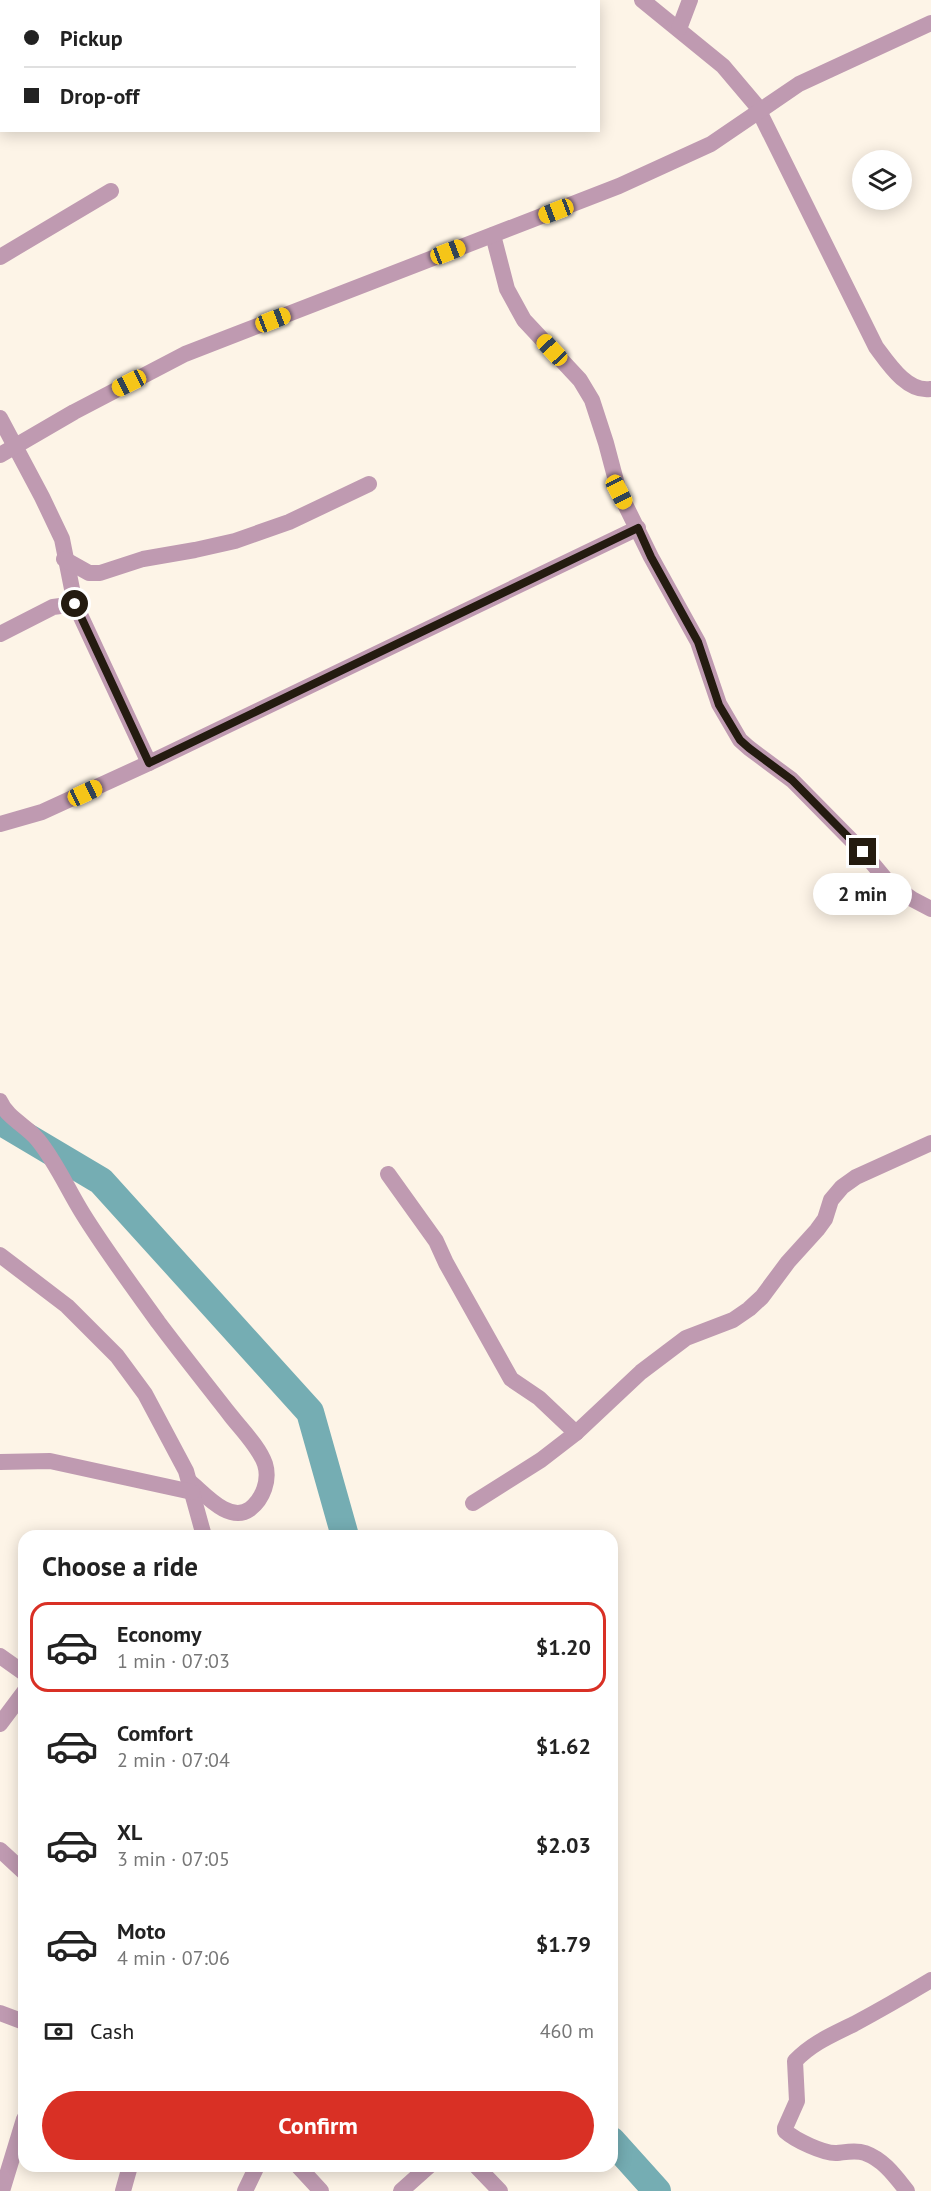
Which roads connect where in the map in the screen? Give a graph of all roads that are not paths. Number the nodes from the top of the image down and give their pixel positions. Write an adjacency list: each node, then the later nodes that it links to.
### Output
1 (642, 0): 4 (street)
2 (690, 0): 4 (street)
3 (931, 23): 5 (street)
4 (679, 29): 5 (street)
5 (759, 111): 7 (street); 9 (street)
6 (111, 191): 8 (street)
7 (493, 235): 11 (street); 14 (street)
8 (0, 258)
9 (931, 389)
10 (0, 418): 11 (street)
11 (15, 446): 12 (street); 15 (street)
12 (0, 454)
13 (369, 484): 15 (street)
14 (638, 528): 18 (street); 20 (street)
15 (64, 559): 16 (street)
16 (75, 604): 17 (street); 18 (street)
17 (0, 634)
18 (149, 763): 19 (street)
19 (0, 824)
20 (931, 909)
21 (0, 1101): 27 (street)
22 (931, 1143): 25 (street)
23 (388, 1174): 25 (street)
24 (0, 1255): 27 (street)
25 (576, 1433): 28 (street)
26 (0, 1462): 27 (street)
27 (190, 1487): 29 (street)
28 (473, 1503)
29 (202, 1530)
30 (0, 1656): 31 (street)
31 (18, 1668)
32 (18, 1700): 33 (street)
33 (0, 1724)
34 (1, 1852): 35 (street)
35 (18, 1867)
36 (931, 1980): 51 (street)
37 (0, 2013): 38 (street)
38 (18, 2020)
39 (18, 2139): 45 (street)
40 (128, 2172): 46 (street)
41 (254, 2172): 47 (street)
42 (304, 2172): 48 (street)
43 (422, 2172): 49 (street)
44 (482, 2172): 50 (street)
45 (2, 2191)
46 (123, 2191)
47 (245, 2191)
48 (321, 2191)
49 (401, 2191)
50 (500, 2191)
51 (907, 2191)

